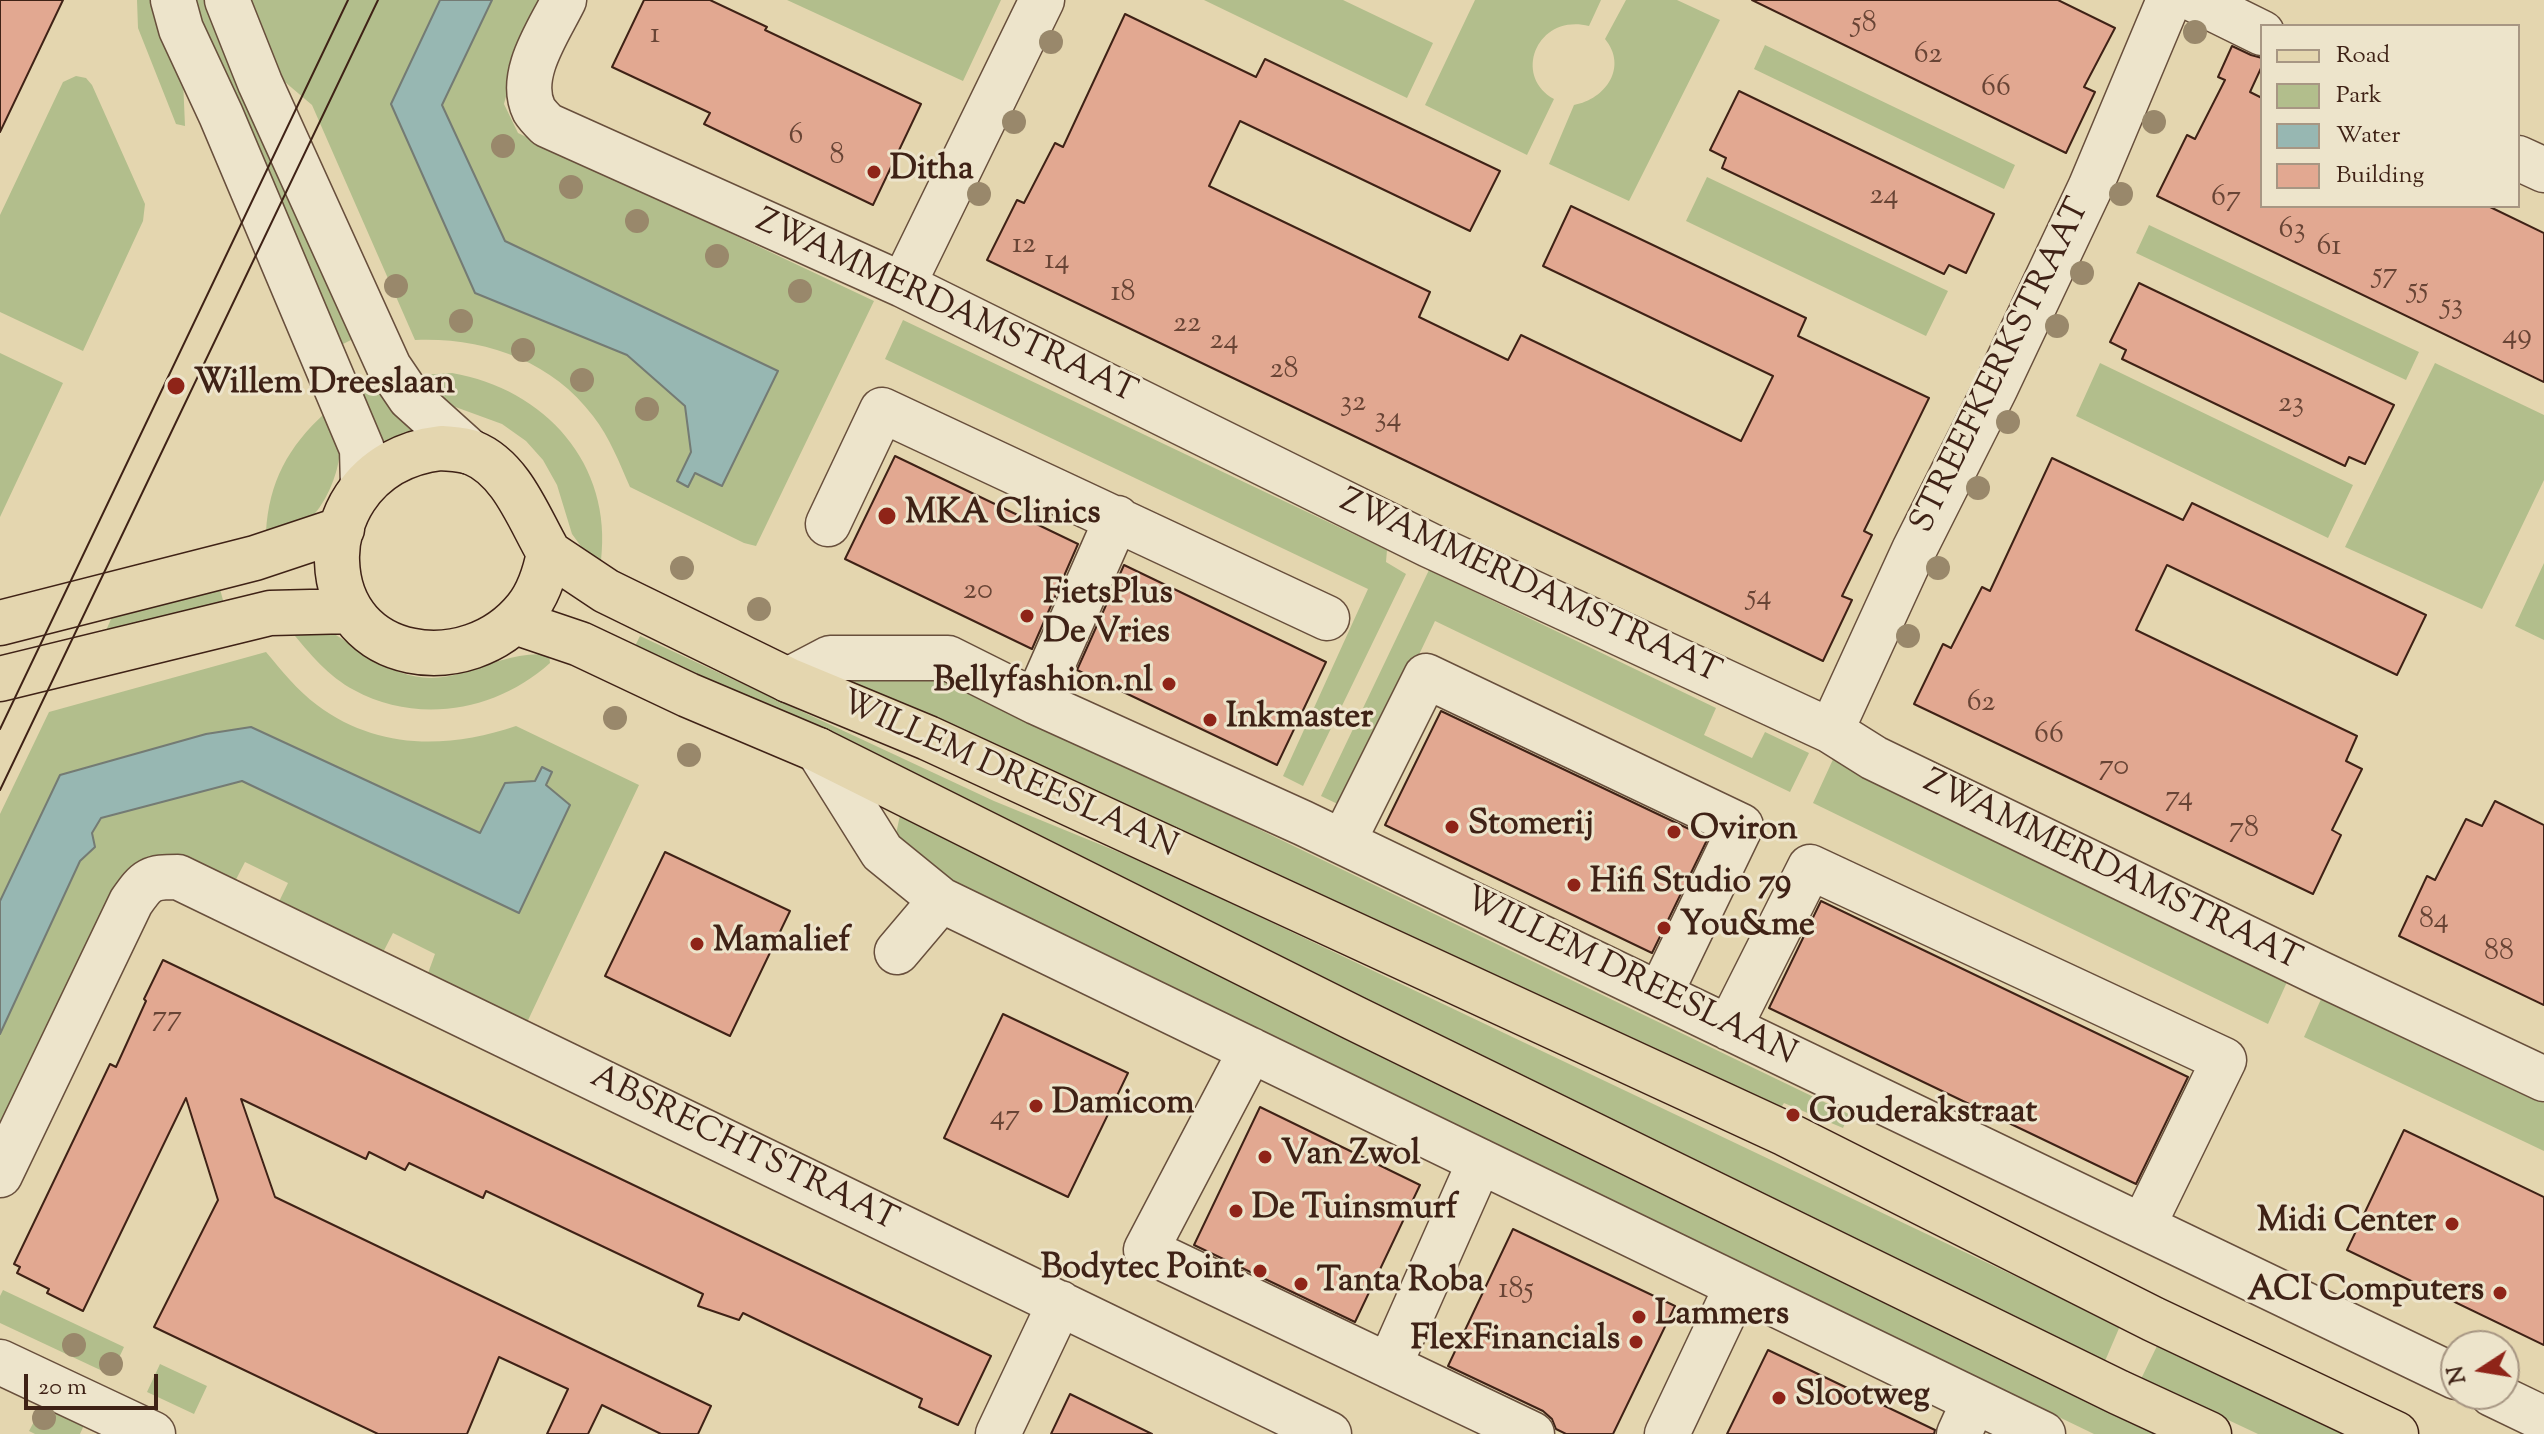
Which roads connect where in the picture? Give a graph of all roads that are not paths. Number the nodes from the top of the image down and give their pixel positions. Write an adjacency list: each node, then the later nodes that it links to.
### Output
1 (173, 0): 12 (street)
2 (227, 0): 11 (street)
3 (564, 0): 10 (street, ZWAMMERDAMSTRAAT)
4 (1042, 0): 10 (street)
5 (2169, 0): 24 (street, STREEFKERKSTRAAT)
6 (2195, 0): 7 (street)
7 (2260, 32)
8 (2520, 159): 9 (street)
9 (2544, 170)
10 (903, 285): 24 (street, ZWAMMERDAMSTRAAT)
11 (470, 452): 12 (main road); 16 (main road)
12 (363, 486): 15 (main road)
13 (1117, 518): 14 (street); 18 (street); 23 (street)
14 (828, 524)
15 (342, 529): 17 (main road); 20 (main road)
16 (549, 553): 19 (main road); 22 (main road, WILLEM DREESLAAN)
17 (351, 611): 19 (main road); 21 (main road)
18 (1327, 618)
19 (515, 622): 25 (main road, WILLEM DREESLAAN)
20 (0, 623)
21 (0, 679)
22 (788, 680): 23 (street, WILLEM DREESLAAN); 51 (main road, WILLEM DREESLAAN)
23 (1036, 702): 26 (street, WILLEM DREESLAAN)
24 (1831, 731): 32 (street, ZWAMMERDAMSTRAAT)
25 (818, 750): 27 (street, WILLEM DREESLAAN); 50 (main road, WILLEM DREESLAAN)
26 (1343, 842): 29 (street, WILLEM DREESLAAN); 29 (street)
27 (941, 900): 28 (street); 31 (street, WILLEM DREESLAAN)
28 (897, 952)
29 (1660, 994): 30 (street, WILLEM DREESLAAN)
30 (1729, 1028): 35 (street, WILLEM DREESLAAN); 35 (street)
31 (1251, 1050): 33 (street, WILLEM DREESLAAN); 39 (street)
32 (2544, 1079)
33 (1480, 1161): 36 (street, WILLEM DREESLAAN); 39 (street)
34 (0, 1175): 37 (street, ABSRECHTSTRAAT)
35 (2143, 1226): 40 (street, WILLEM DREESLAAN)
36 (1737, 1286): 42 (street, WILLEM DREESLAAN); 48 (street)
37 (1060, 1303): 45 (street); 46 (street, ABSRECHTSTRAAT)
38 (0, 1362): 44 (street)
39 (1389, 1366): 47 (street)
40 (2440, 1369)
41 (2520, 1407): 43 (street)
42 (1967, 1417): 49 (street, WILLEM DREESLAAN)
43 (2544, 1419)
44 (153, 1434)
45 (998, 1434)
46 (1329, 1434)
47 (1532, 1434)
48 (1667, 1434)
49 (2043, 1434)
50 (2209, 1434)
51 (2396, 1434)

